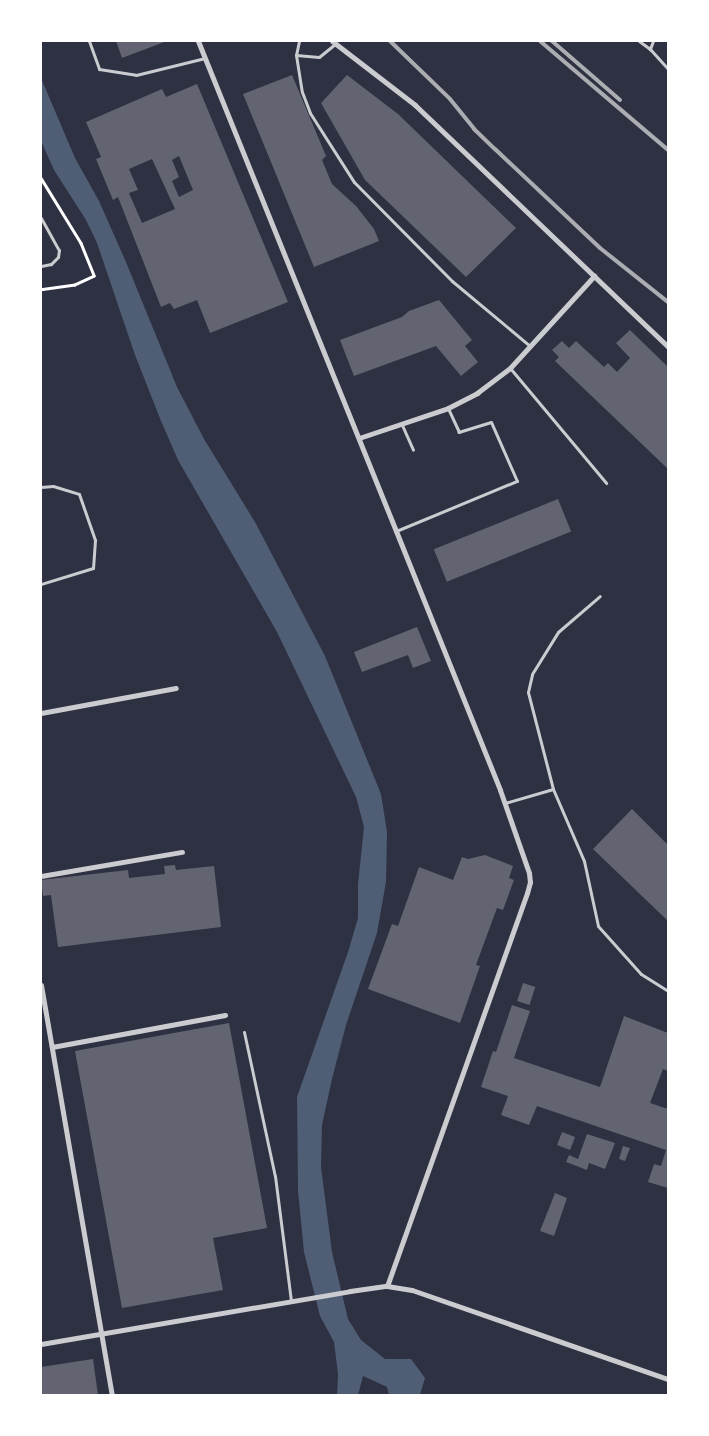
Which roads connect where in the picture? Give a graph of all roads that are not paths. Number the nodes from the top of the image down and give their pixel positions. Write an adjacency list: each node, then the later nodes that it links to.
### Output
1 (89, 41): 9 (lane)
2 (198, 41): 9 (street)
3 (299, 41): 8 (lane)
4 (639, 41): 7 (lane)
5 (653, 41): 7 (lane)
6 (334, 42): 8 (lane); 13 (street)
7 (650, 49): 10 (lane)
8 (296, 55): 14 (lane)
9 (205, 58): 19 (street)
10 (668, 69)
11 (41, 218): 12 (lane)
12 (41, 266)
13 (594, 276): 14 (street); 15 (street)
14 (531, 346): 16 (street)
15 (668, 347)
16 (510, 368): 17 (street); 21 (lane)
17 (448, 408): 18 (street); 23 (lane)
18 (402, 425): 19 (street); 20 (lane)
19 (359, 438): 23 (street)
20 (413, 450)
21 (606, 483)
22 (41, 488): 24 (lane)
23 (396, 531): 29 (street)
24 (41, 584)
25 (600, 596): 28 (lane)
26 (176, 688): 27 (street)
27 (41, 713)
28 (553, 789): 29 (lane); 33 (lane)
29 (504, 803): 37 (street)
30 (182, 852): 31 (street)
31 (41, 876)
32 (41, 985): 36 (street)
33 (668, 991)
34 (225, 1015): 36 (street)
35 (244, 1032): 38 (lane)
36 (52, 1047): 39 (street)
37 (387, 1286): 38 (street); 41 (street)
38 (291, 1301): 39 (street)
39 (102, 1334): 40 (street); 42 (street)
40 (41, 1344)
41 (668, 1379)
42 (112, 1395)

